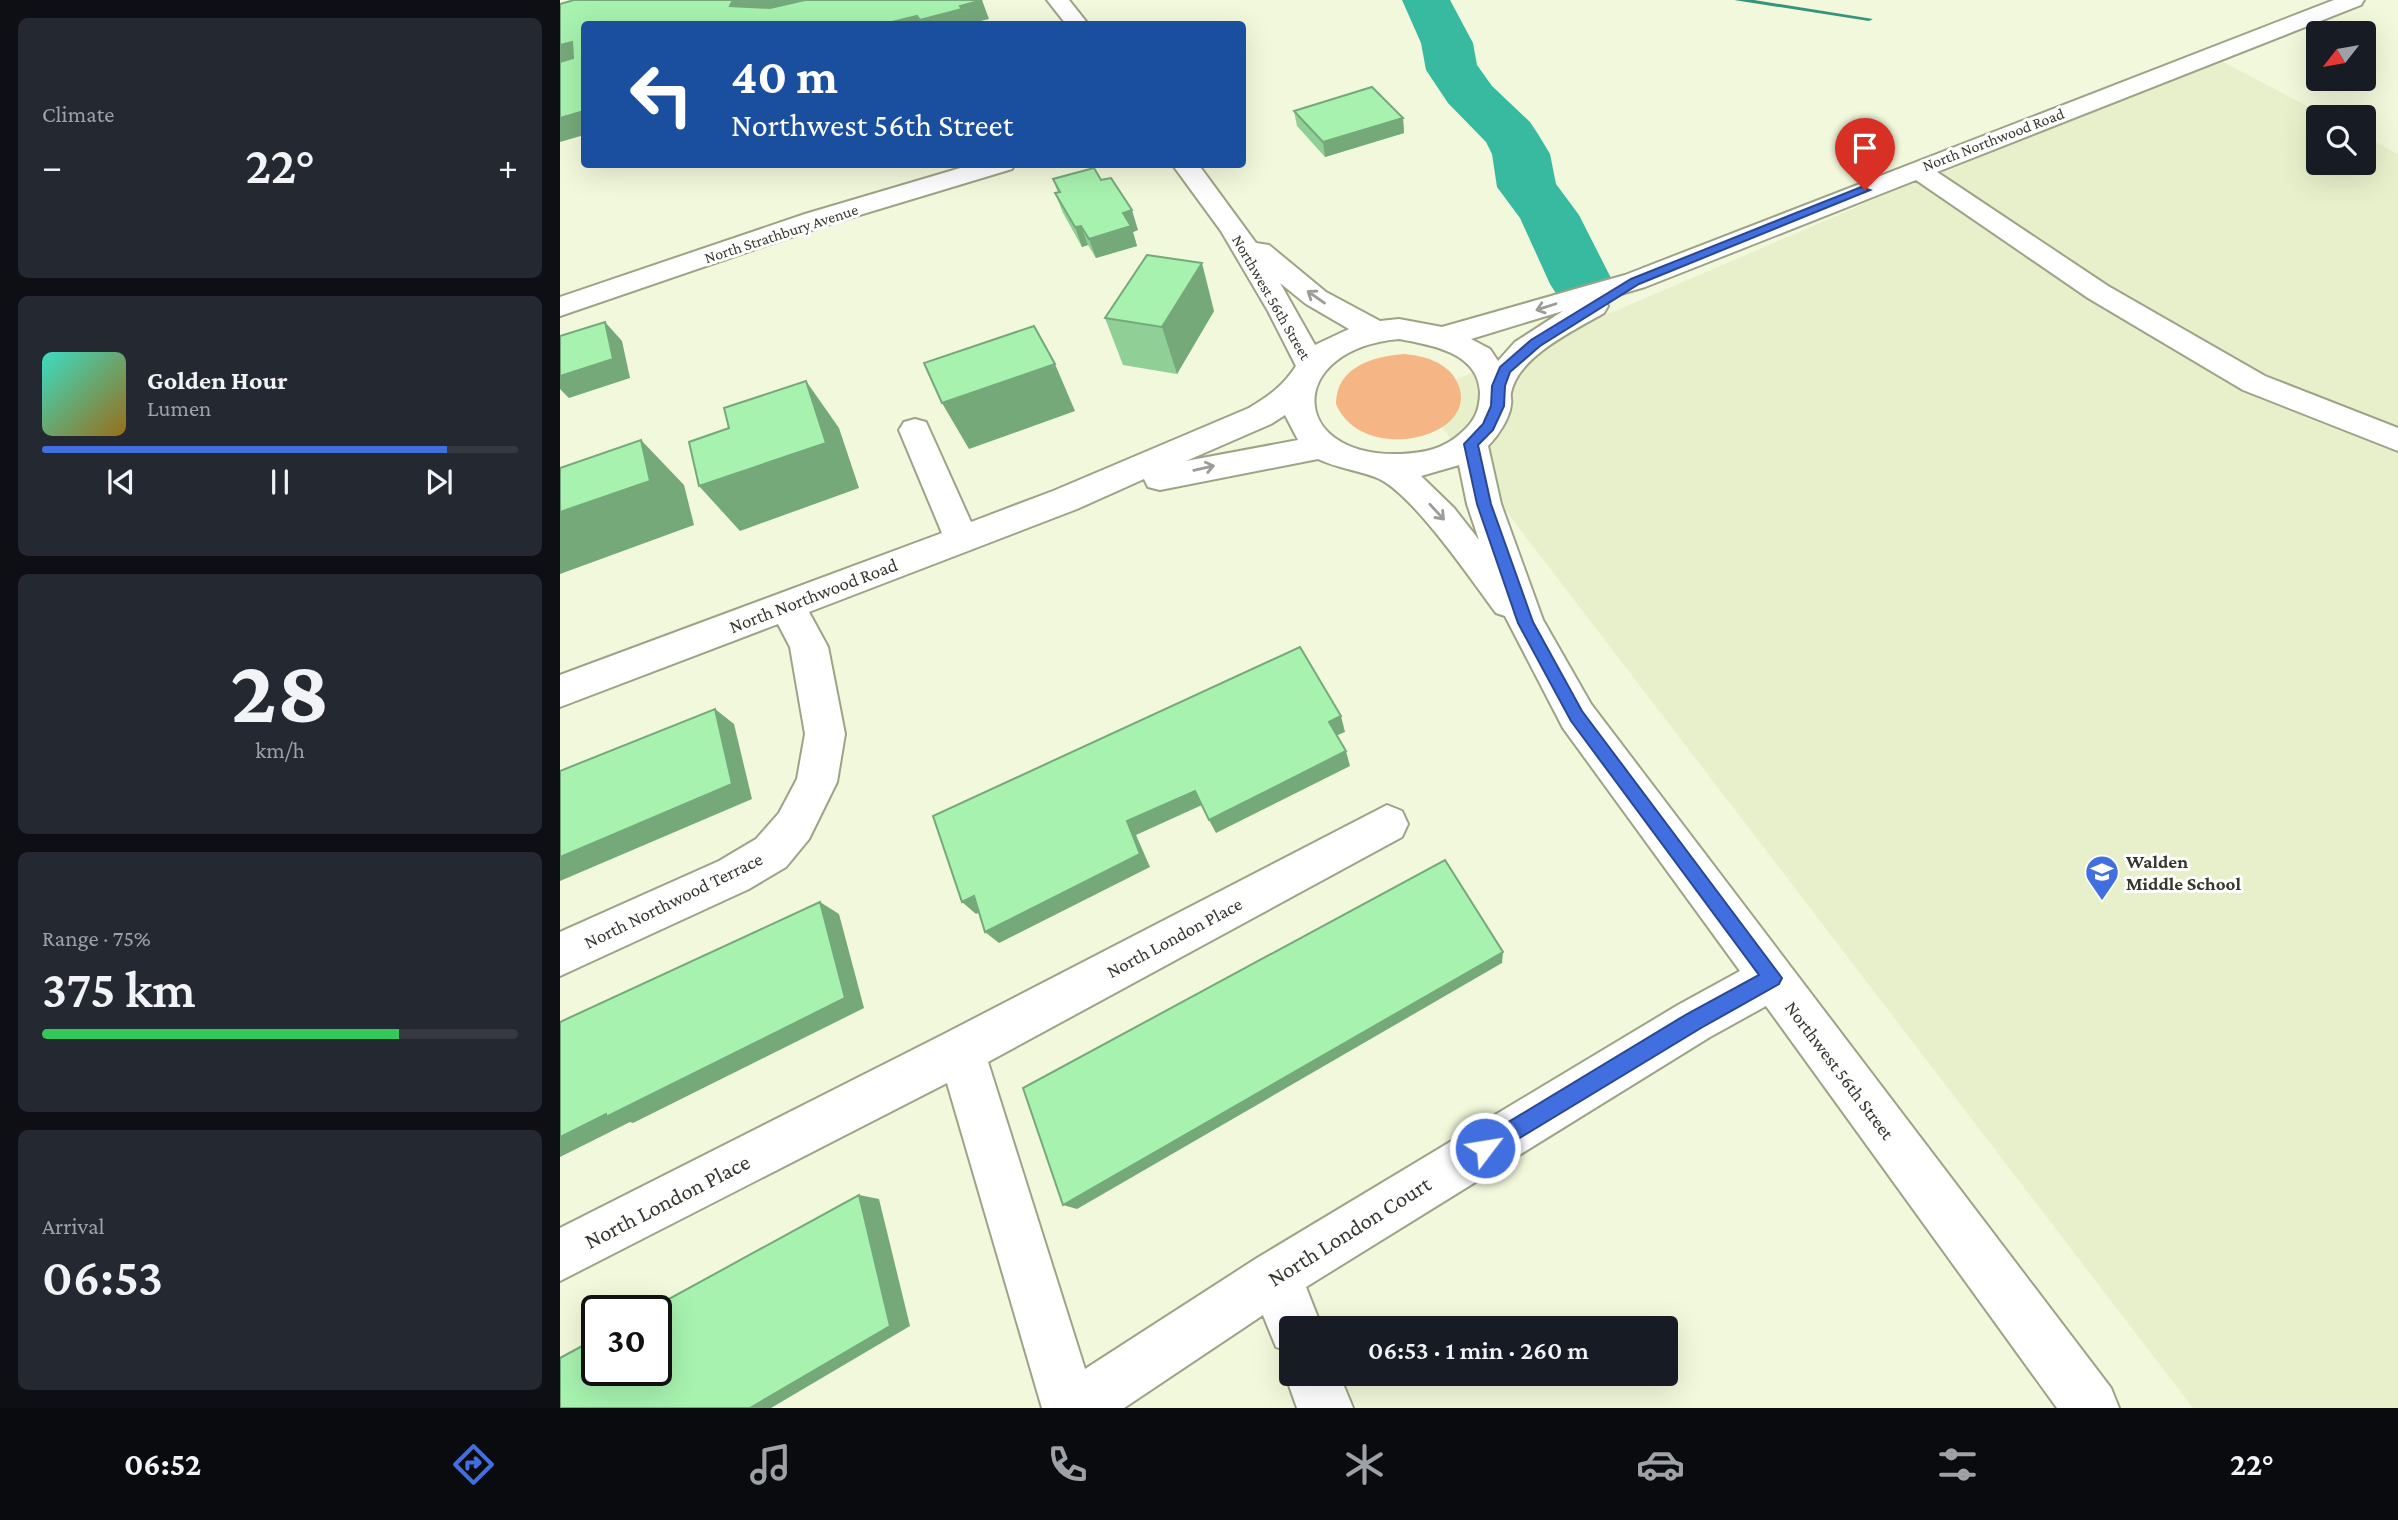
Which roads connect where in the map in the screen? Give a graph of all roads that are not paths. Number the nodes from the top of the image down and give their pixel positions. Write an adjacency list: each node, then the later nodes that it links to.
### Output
1 (1058, 0): 3 (street)
2 (2353, 0): 6 (street, North Northwood Road)
3 (1075, 21)
4 (990, 168): 9 (street, North Strathbury Avenue)
5 (1187, 168): 7 (street, Northwest 56th Street)
6 (1916, 169): 8 (street, North Northwood Road); 15 (street)
7 (1233, 229): 10 (street, Northwest 56th Street, one-way to 7); 12 (street, Northwest 56th Street)
8 (1635, 281): 11 (street, North Northwood Road, one-way to 11); 13 (street, North Northwood Road)
9 (560, 307)
10 (1375, 331): 11 (street); 12 (street)
11 (1446, 335): 13 (street)
12 (1305, 376): 17 (street); 19 (street, North Northwood Road)
13 (1499, 386): 16 (street)
14 (915, 430): 20 (street)
15 (2398, 440)
16 (1471, 444): 18 (street); 22 (street, Northwest 56th Street)
17 (1324, 446): 18 (street); 19 (street, North Northwood Road, one-way to 17)
18 (1386, 467): 22 (street, Northwest 56th Street, one-way to 22)
19 (1065, 500): 20 (street, North Northwood Road)
20 (961, 538): 21 (street, North Northwood Road)
21 (787, 605): 23 (street, North Northwood Road); 25 (street, North Northwood Terrace)
22 (1526, 623): 26 (street, Northwest 56th Street)
23 (560, 691)
24 (1387, 824): 27 (street, North London Place)
25 (560, 954)
26 (1772, 978): 29 (street, North London Court); 34 (street, Northwest 56th Street)
27 (961, 1051): 28 (street, North London Place); 32 (street)
28 (560, 1255)
29 (1275, 1276): 30 (street); 32 (street, North London Court)
30 (1290, 1316)
31 (1317, 1386): 33 (street)
32 (1073, 1408)
33 (1325, 1408)
34 (2091, 1408)

